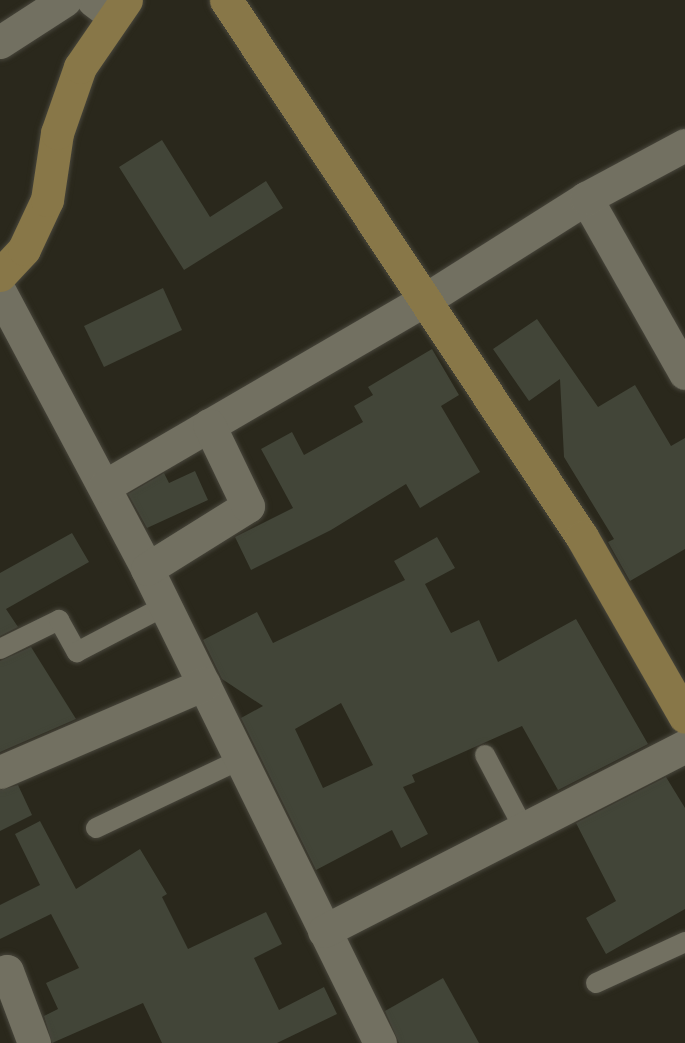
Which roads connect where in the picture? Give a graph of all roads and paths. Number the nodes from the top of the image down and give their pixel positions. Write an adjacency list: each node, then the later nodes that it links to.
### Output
1 (65, 0): 4 (street)
2 (226, 0): 9 (street)
3 (111, 5): 7 (street)
4 (0, 42)
5 (685, 145): 6 (street)
6 (586, 198): 9 (street); 10 (street)
7 (0, 275)
8 (0, 292): 12 (street)
9 (428, 298): 11 (street); 17 (street)
10 (685, 373)
11 (209, 425): 12 (street); 13 (street)
12 (105, 486): 13 (street)
13 (147, 569): 14 (street)
14 (165, 606): 15 (lane); 16 (street)
15 (0, 649)
16 (204, 684): 20 (street); 21 (street)
17 (685, 717)
18 (685, 746): 23 (street)
19 (485, 754): 23 (lane)
20 (241, 759): 22 (lane); 24 (street)
21 (0, 772)
22 (96, 828)
23 (524, 829): 24 (street)
24 (324, 931): 29 (street)
25 (685, 942): 27 (lane)
26 (0, 973): 28 (street)
27 (596, 983)
28 (34, 1043)
29 (380, 1043)

